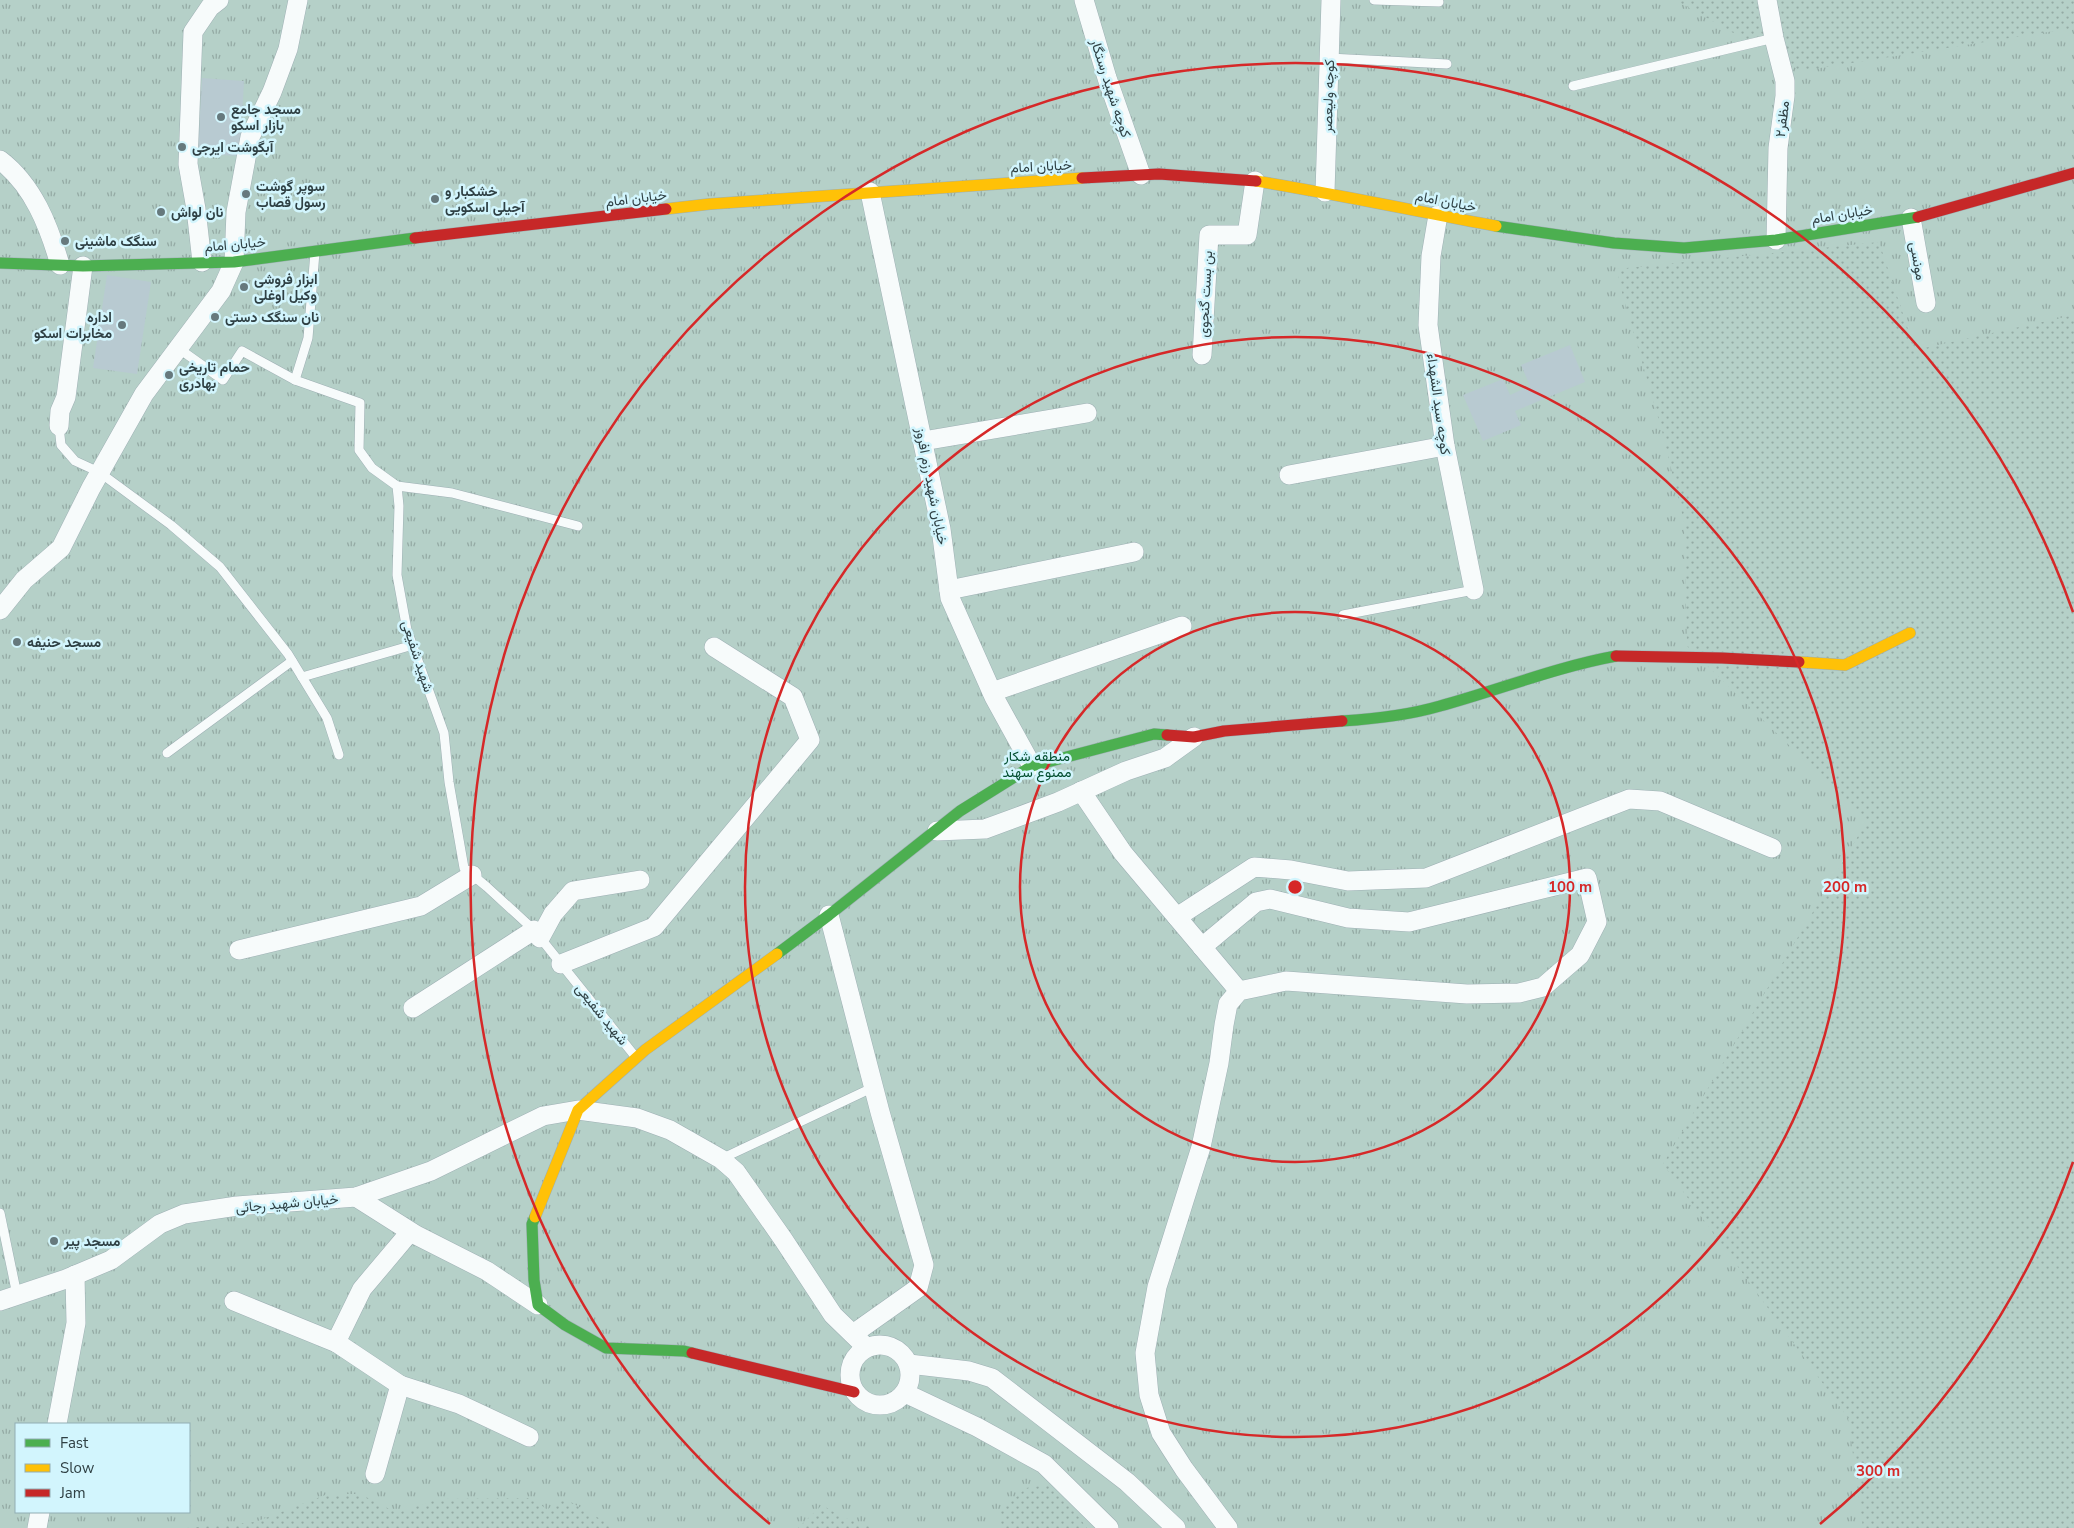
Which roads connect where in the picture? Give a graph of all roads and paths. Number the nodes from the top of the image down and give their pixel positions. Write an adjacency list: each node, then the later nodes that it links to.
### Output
1 (219, 0): 22 (street)
2 (298, 0): 23 (street)
3 (1084, 0): 14 (street, کوچه شهید رستگار)
4 (1331, 0): 9 (street, کوچه ولیعصر)
5 (1374, 0): 7 (lane)
6 (1767, 0): 8 (street, مظفر۲)
7 (1439, 2)
8 (1774, 38): 11 (lane); 20 (street, مظفر۲)
9 (1329, 58): 10 (lane); 17 (street, کوچه ولیعصر)
10 (1447, 64)
11 (1573, 86)
12 (0, 160): 25 (street)
13 (2074, 173): 19 (street, خیابان امام)
14 (1140, 175): 15 (street, خیابان امام); 16 (street, خیابان امام)
15 (1255, 181): 17 (street, خیابان امام); 29 (street, بن بست گنجوی)
16 (870, 192): 21 (street, خیابان امام); 33 (street, خیابان شهید رزم افروز)
17 (1325, 192): 18 (street, خیابان امام)
18 (1438, 215): 20 (street, خیابان امام); 34 (street, کوچه سید الشهداء)
19 (1911, 218): 20 (street, خیابان امام); 27 (street, مونسی)
20 (1776, 240)
21 (315, 250): 23 (street, خیابان امام); 30 (lane)
22 (202, 262): 23 (street, خیابان امام); 26 (street, خیابان امام)
23 (234, 262): 28 (street)
24 (0, 263): 25 (street, خیابان امام)
25 (60, 265): 26 (street, خیابان امام)
26 (83, 266): 32 (street)
27 (1926, 303)
28 (178, 348): 30 (lane); 35 (street)
29 (1202, 355)
30 (295, 380): 37 (lane)
31 (1087, 413): 33 (street)
32 (59, 426): 35 (lane)
33 (923, 441): 40 (street, خیابان شهید رزم افروز)
34 (1445, 446): 36 (street); 41 (street, کوچه سید الشهداء)
35 (100, 472): 42 (street); 48 (lane)
36 (1289, 475)
37 (397, 486): 38 (lane); 46 (lane, شهید شفیعی)
38 (578, 526)
39 (1134, 552): 40 (street)
40 (949, 590): 50 (street, خیابان شهید رزم افروز)
41 (1474, 590): 43 (lane)
42 (0, 610)
43 (1343, 615)
44 (1182, 626): 50 (street)
45 (1910, 633): 51 (street)
46 (413, 645): 49 (lane); 58 (lane, شهید شفیعی)
47 (714, 647): 65 (street)
48 (292, 661): 49 (lane); 52 (lane)
49 (302, 677): 53 (lane)
50 (992, 692): 54 (street, خیابان شهید رزم افروز)
51 (1194, 737): 54 (street); 55 (street)
52 (167, 753)
53 (338, 755)
54 (1032, 766): 56 (street)
55 (1081, 792): 56 (street); 61 (street)
56 (937, 832): 60 (street)
57 (1772, 848): 61 (street)
58 (472, 875): 62 (lane, شهید شفیعی); 64 (street)
59 (640, 880): 62 (street)
60 (829, 915): 68 (street); 69 (street)
61 (1178, 917): 63 (street)
62 (537, 934): 65 (lane, شهید شفیعی); 67 (street)
63 (1202, 947): 66 (street); 66 (street)
64 (239, 950)
65 (561, 964): 68 (lane, شهید شفیعی)
66 (1239, 991): 92 (street)
67 (413, 1008)
68 (636, 1057): 70 (street)
69 (874, 1087): 71 (lane); 79 (street)
70 (578, 1110): 71 (street, خیابان شهید رجائی); 72 (street, خیابان شهید رجائی); 78 (street)
71 (721, 1159): 79 (street, خیابان شهید رجائی)
72 (356, 1197): 74 (street); 75 (street, خیابان شهید رجائی)
73 (0, 1213): 76 (lane)
74 (410, 1232): 78 (street); 80 (street)
75 (75, 1275): 76 (street, خیابان شهید رجائی); 85 (street)
76 (9, 1298)
77 (234, 1301): 80 (street)
78 (538, 1305): 83 (street)
79 (859, 1341): 81 (street); 83 (street)
80 (337, 1344): 82 (street)
81 (908, 1364): 84 (street); 91 (street)
82 (400, 1385): 86 (street); 87 (street)
83 (854, 1392): 84 (street)
84 (905, 1393): 90 (street)
85 (57, 1423)
86 (529, 1437)
87 (376, 1474)
88 (40, 1513): 89 (street)
89 (37, 1528)
90 (1109, 1528)
91 (1176, 1528)
92 (1228, 1528)

